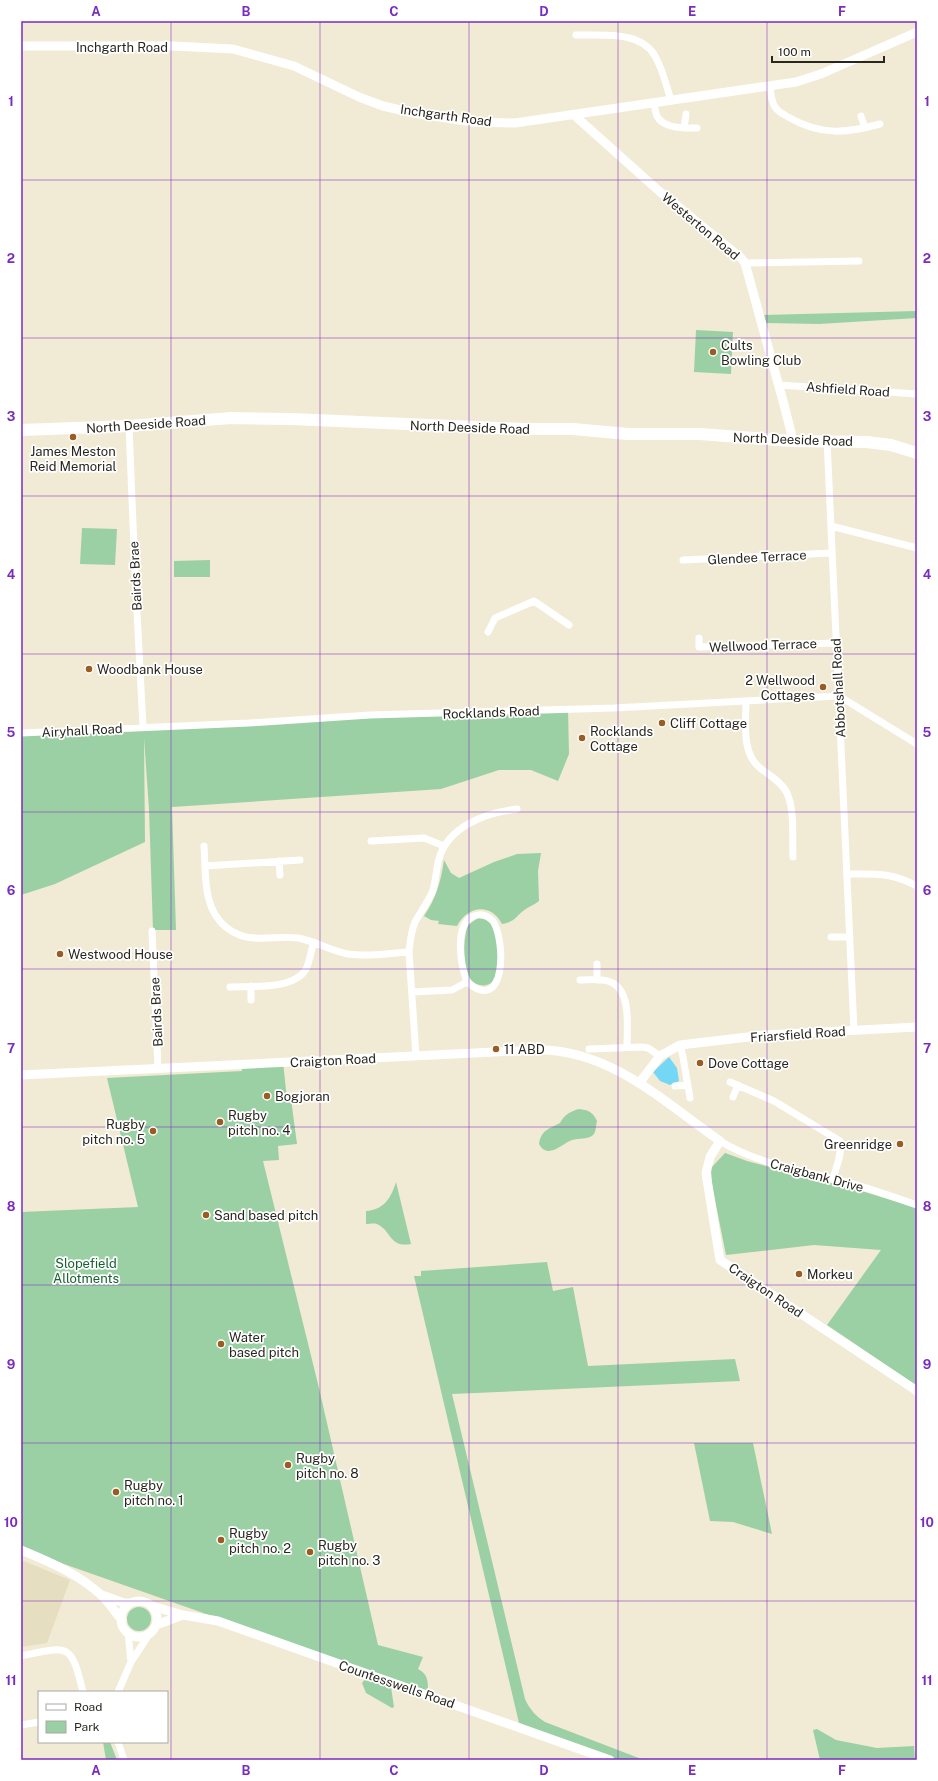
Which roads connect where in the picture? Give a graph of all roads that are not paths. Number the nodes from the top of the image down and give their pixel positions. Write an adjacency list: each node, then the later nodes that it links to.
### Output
1 (917, 32): 4 (street, Inchgarth Road)
2 (576, 35): 5 (street)
3 (21, 46): 8 (street, Inchgarth Road)
4 (770, 87): 5 (street, Inchgarth Road); 13 (street)
5 (671, 100): 6 (street, Inchgarth Road)
6 (654, 103): 8 (street, Inchgarth Road); 11 (street)
7 (686, 114): 11 (street)
8 (574, 115): 15 (street, Westerton Road)
9 (861, 116): 13 (street)
10 (880, 124): 13 (street)
11 (684, 128): 12 (street)
12 (696, 128)
13 (865, 128)
14 (859, 260): 15 (street)
15 (745, 263): 16 (street, Westerton Road)
16 (778, 385): 17 (street, Ashfield Road); 20 (street, Westerton Road)
17 (917, 394)
18 (129, 426): 19 (main road, North Deeside Road); 20 (main road, North Deeside Road); 33 (street, Bairds Brae)
19 (21, 430)
20 (792, 440): 21 (main road, North Deeside Road)
21 (827, 440): 22 (main road, North Deeside Road); 23 (street, Abbotshall Road)
22 (917, 453)
23 (830, 526): 24 (street); 25 (street, Abbotshall Road)
24 (917, 548)
25 (832, 553): 26 (street, Glendee Terrace); 30 (street, Abbotshall Road)
26 (682, 560)
27 (569, 625): 28 (street)
28 (488, 632)
29 (699, 638): 30 (street, Wellwood Terrace)
30 (837, 643): 31 (street, Abbotshall Road)
31 (839, 696): 32 (street, Rocklands Road); 35 (street); 44 (street, Abbotshall Road)
32 (746, 701): 33 (street, Rocklands Road); 40 (street)
33 (143, 727): 34 (street, Airyhall Road)
34 (21, 733)
35 (917, 744)
36 (517, 809): 39 (street)
37 (371, 841): 39 (street)
38 (204, 846): 43 (street)
39 (444, 846): 51 (street)
40 (793, 857)
41 (300, 860): 42 (street)
42 (280, 861): 43 (street); 45 (street)
43 (205, 866): 50 (street)
44 (847, 874): 46 (street); 48 (street, Abbotshall Road)
45 (280, 876)
46 (917, 886)
47 (152, 931): 67 (street, Bairds Brae)
48 (850, 936): 49 (street); 61 (street, Abbotshall Road)
49 (832, 937)
50 (314, 942): 51 (street); 56 (street)
51 (409, 952): 58 (street)
52 (597, 964): 54 (street)
53 (580, 980): 54 (street)
54 (597, 980): 63 (street)
55 (467, 982): 55 (street); 58 (street)
56 (251, 986): 57 (street); 59 (street)
57 (230, 987)
58 (412, 992): 65 (street)
59 (251, 1000)
60 (917, 1027): 61 (street, Friarsfield Road)
61 (854, 1031): 62 (street, Friarsfield Road)
62 (680, 1045): 66 (street); 71 (street)
63 (628, 1046): 64 (street); 66 (street)
64 (589, 1049)
65 (416, 1056): 67 (street, Craigton Road); 69 (street, Craigton Road)
66 (660, 1056): 69 (street)
67 (158, 1069): 68 (street, Craigton Road)
68 (21, 1075)
69 (640, 1082): 76 (street, Craigton Road)
70 (730, 1082): 73 (street)
71 (688, 1085): 72 (street); 75 (street)
72 (675, 1086)
73 (738, 1086): 74 (street); 77 (street)
74 (733, 1097)
75 (690, 1098)
76 (720, 1141): 77 (street, Craigbank Drive); 79 (street, Craigton Road)
77 (833, 1179): 78 (street, Craigbank Drive)
78 (917, 1205)
79 (917, 1391)
80 (21, 1550): 81 (street)
81 (101, 1595): 82 (street); 85 (street)
82 (131, 1603): 83 (street); 85 (street)
83 (152, 1606): 84 (street, Countesswells Road); 86 (street)
84 (183, 1615): 86 (street); 97 (street, Countesswells Road)
85 (122, 1620): 87 (street)
86 (156, 1626): 88 (street)
87 (128, 1632): 88 (street); 90 (street)
88 (150, 1633): 90 (street)
89 (21, 1656): 91 (street)
90 (131, 1662): 92 (street)
91 (83, 1691)
92 (118, 1691)
93 (38, 1722): 94 (street)
94 (21, 1725)
95 (118, 1743): 96 (street)
96 (124, 1760)
97 (610, 1760)

